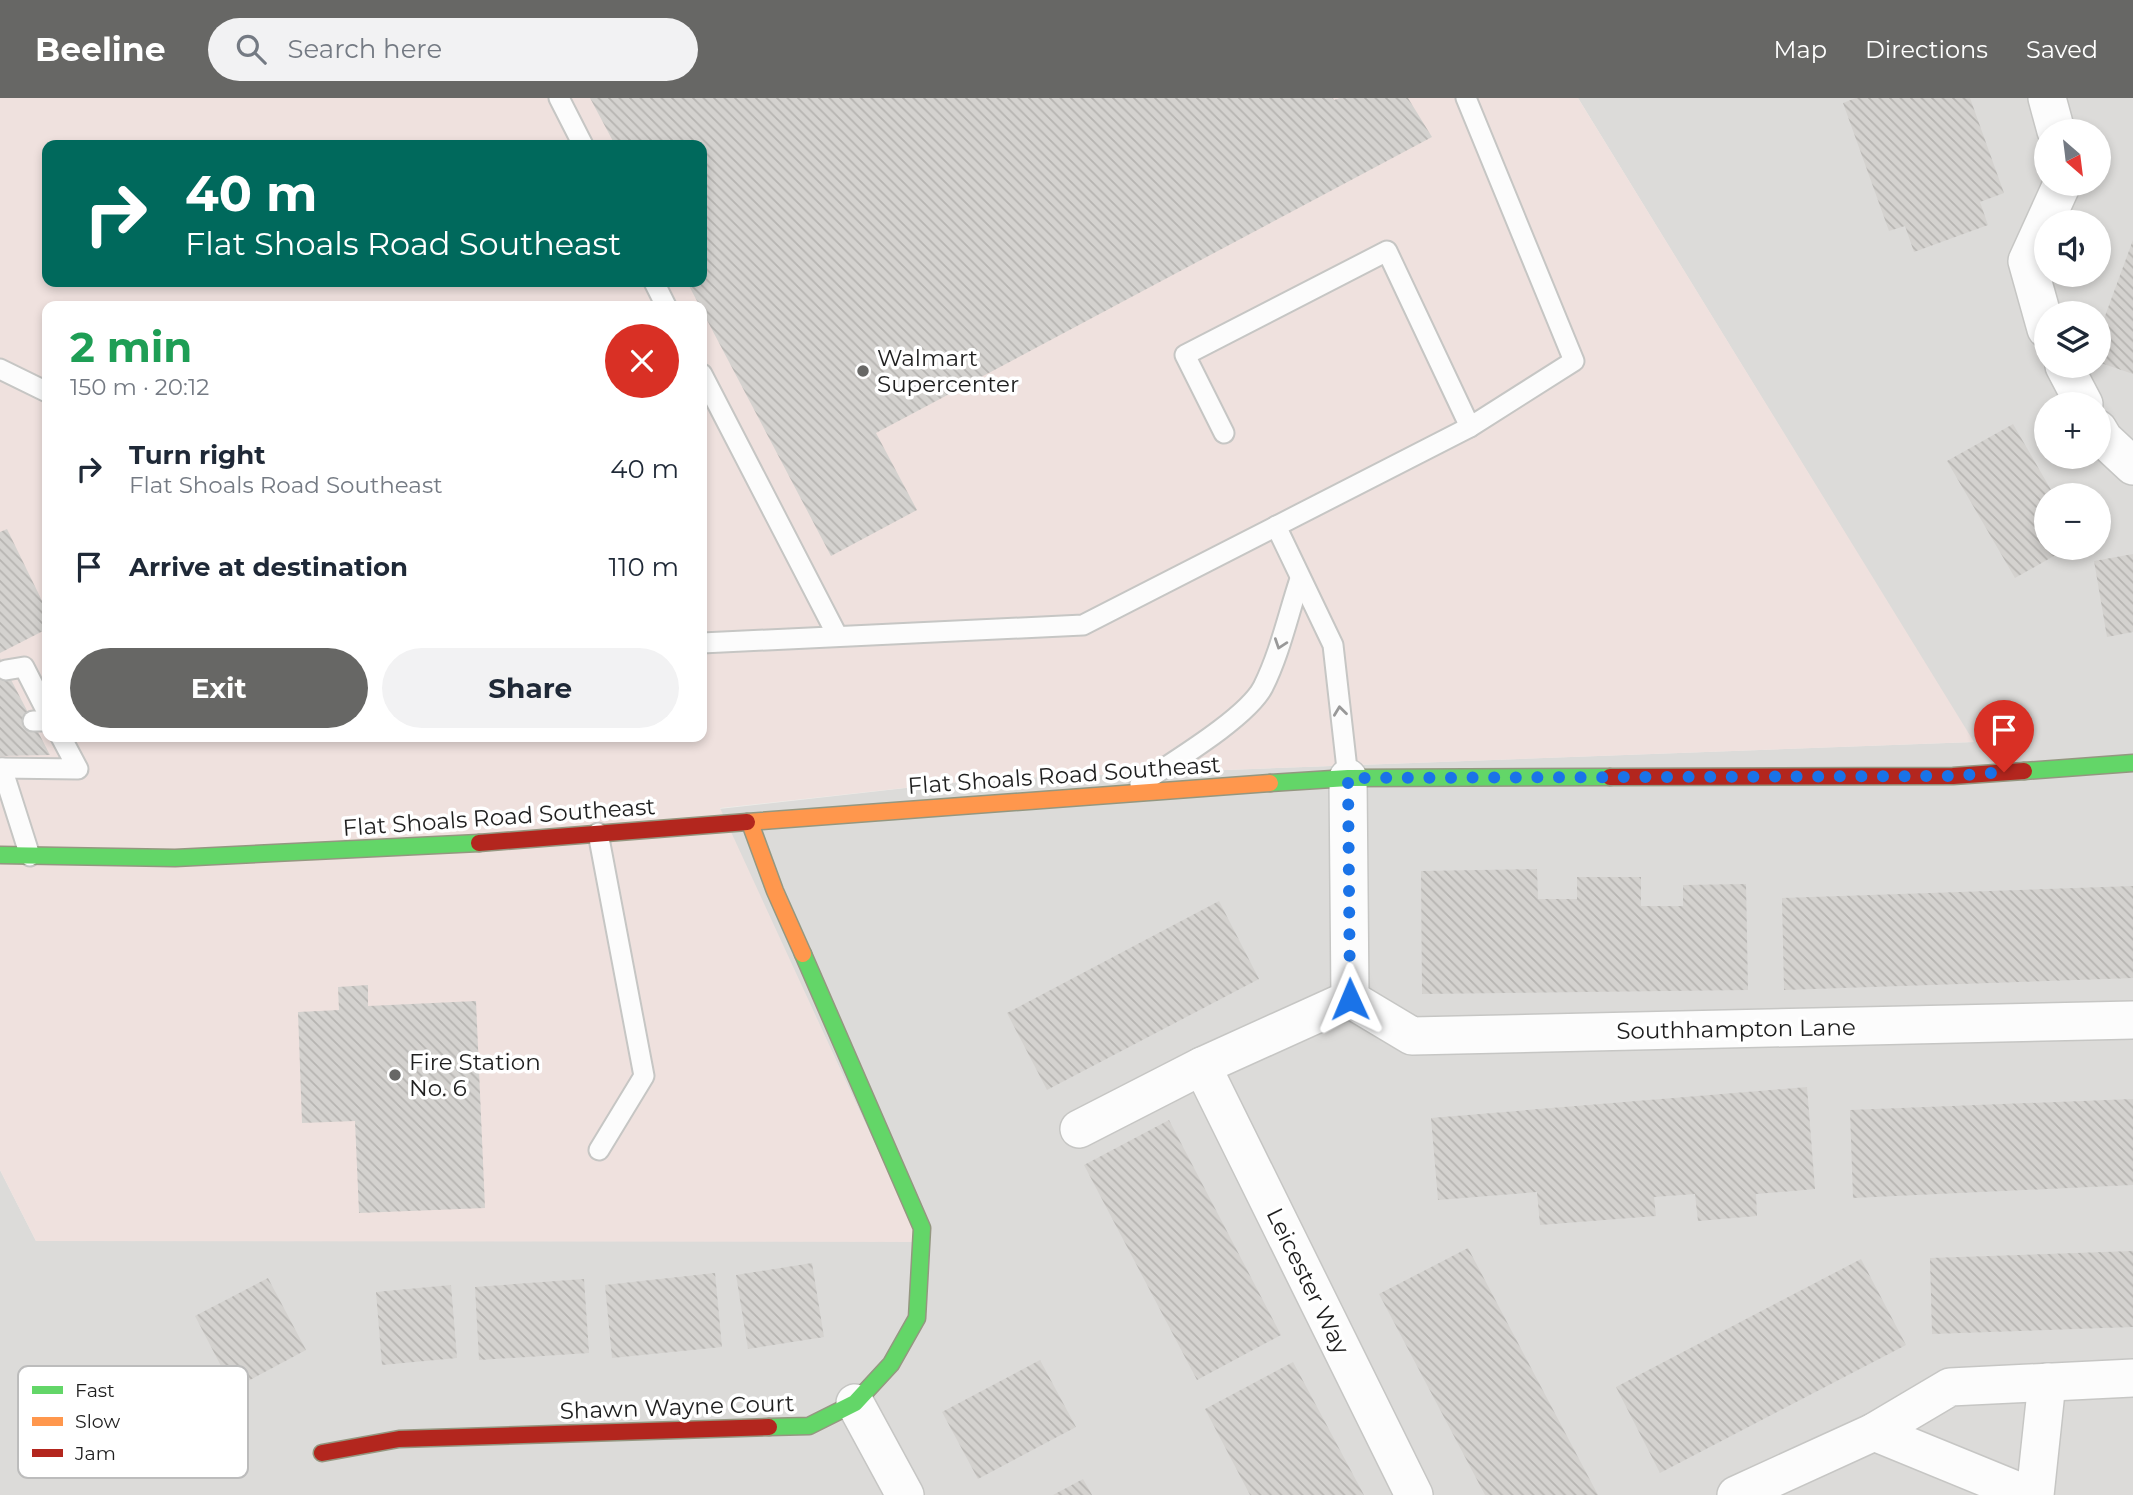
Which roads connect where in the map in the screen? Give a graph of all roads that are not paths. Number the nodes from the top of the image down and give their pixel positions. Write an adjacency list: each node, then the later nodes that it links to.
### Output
1 (559, 98): 5 (lane)
2 (1465, 98): 11 (lane)
3 (2047, 98): 4 (street)
4 (2053, 119)
5 (580, 140)
6 (2057, 196): 7 (street)
7 (2038, 301)
8 (0, 369): 10 (lane)
9 (707, 384): 17 (lane)
10 (42, 390)
11 (1470, 427): 12 (lane); 15 (lane)
12 (1224, 433)
13 (2111, 446): 14 (street)
14 (2133, 466)
15 (1276, 526): 16 (lane); 17 (lane)
16 (1300, 579): 24 (lane, one-way to 16); 25 (lane, one-way to 25)
17 (837, 635): 18 (lane)
18 (707, 643)
19 (6, 670): 20 (lane)
20 (42, 718)
21 (64, 742): 23 (lane)
22 (2133, 763): 24 (street, Flat Shoals Road Southeast)
23 (1, 768): 29 (lane)
24 (1348, 778): 25 (street, Flat Shoals Road Southeast); 30 (street)
25 (1129, 792): 26 (street, Flat Shoals Road Southeast)
26 (750, 823): 27 (street, Flat Shoals Road Southeast); 37 (street, Shawn Wayne Court)
27 (598, 833): 29 (street, Flat Shoals Road Southeast); 34 (lane)
28 (0, 855): 29 (street, Flat Shoals Road Southeast)
29 (30, 856)
30 (1350, 999): 31 (street, Southhampton Lane); 32 (street)
31 (2133, 1020)
32 (1202, 1066): 33 (street); 41 (street, Leicester Way)
33 (1079, 1129)
34 (599, 1150)
35 (2133, 1378): 36 (street)
36 (2047, 1382): 38 (street); 44 (street)
37 (855, 1403): 39 (street, Shawn Wayne Court); 40 (street)
38 (1874, 1432): 42 (street); 43 (street)
39 (322, 1453)
40 (905, 1495)
41 (1414, 1495)
42 (1736, 1495)
43 (2028, 1495)
44 (2035, 1495)

